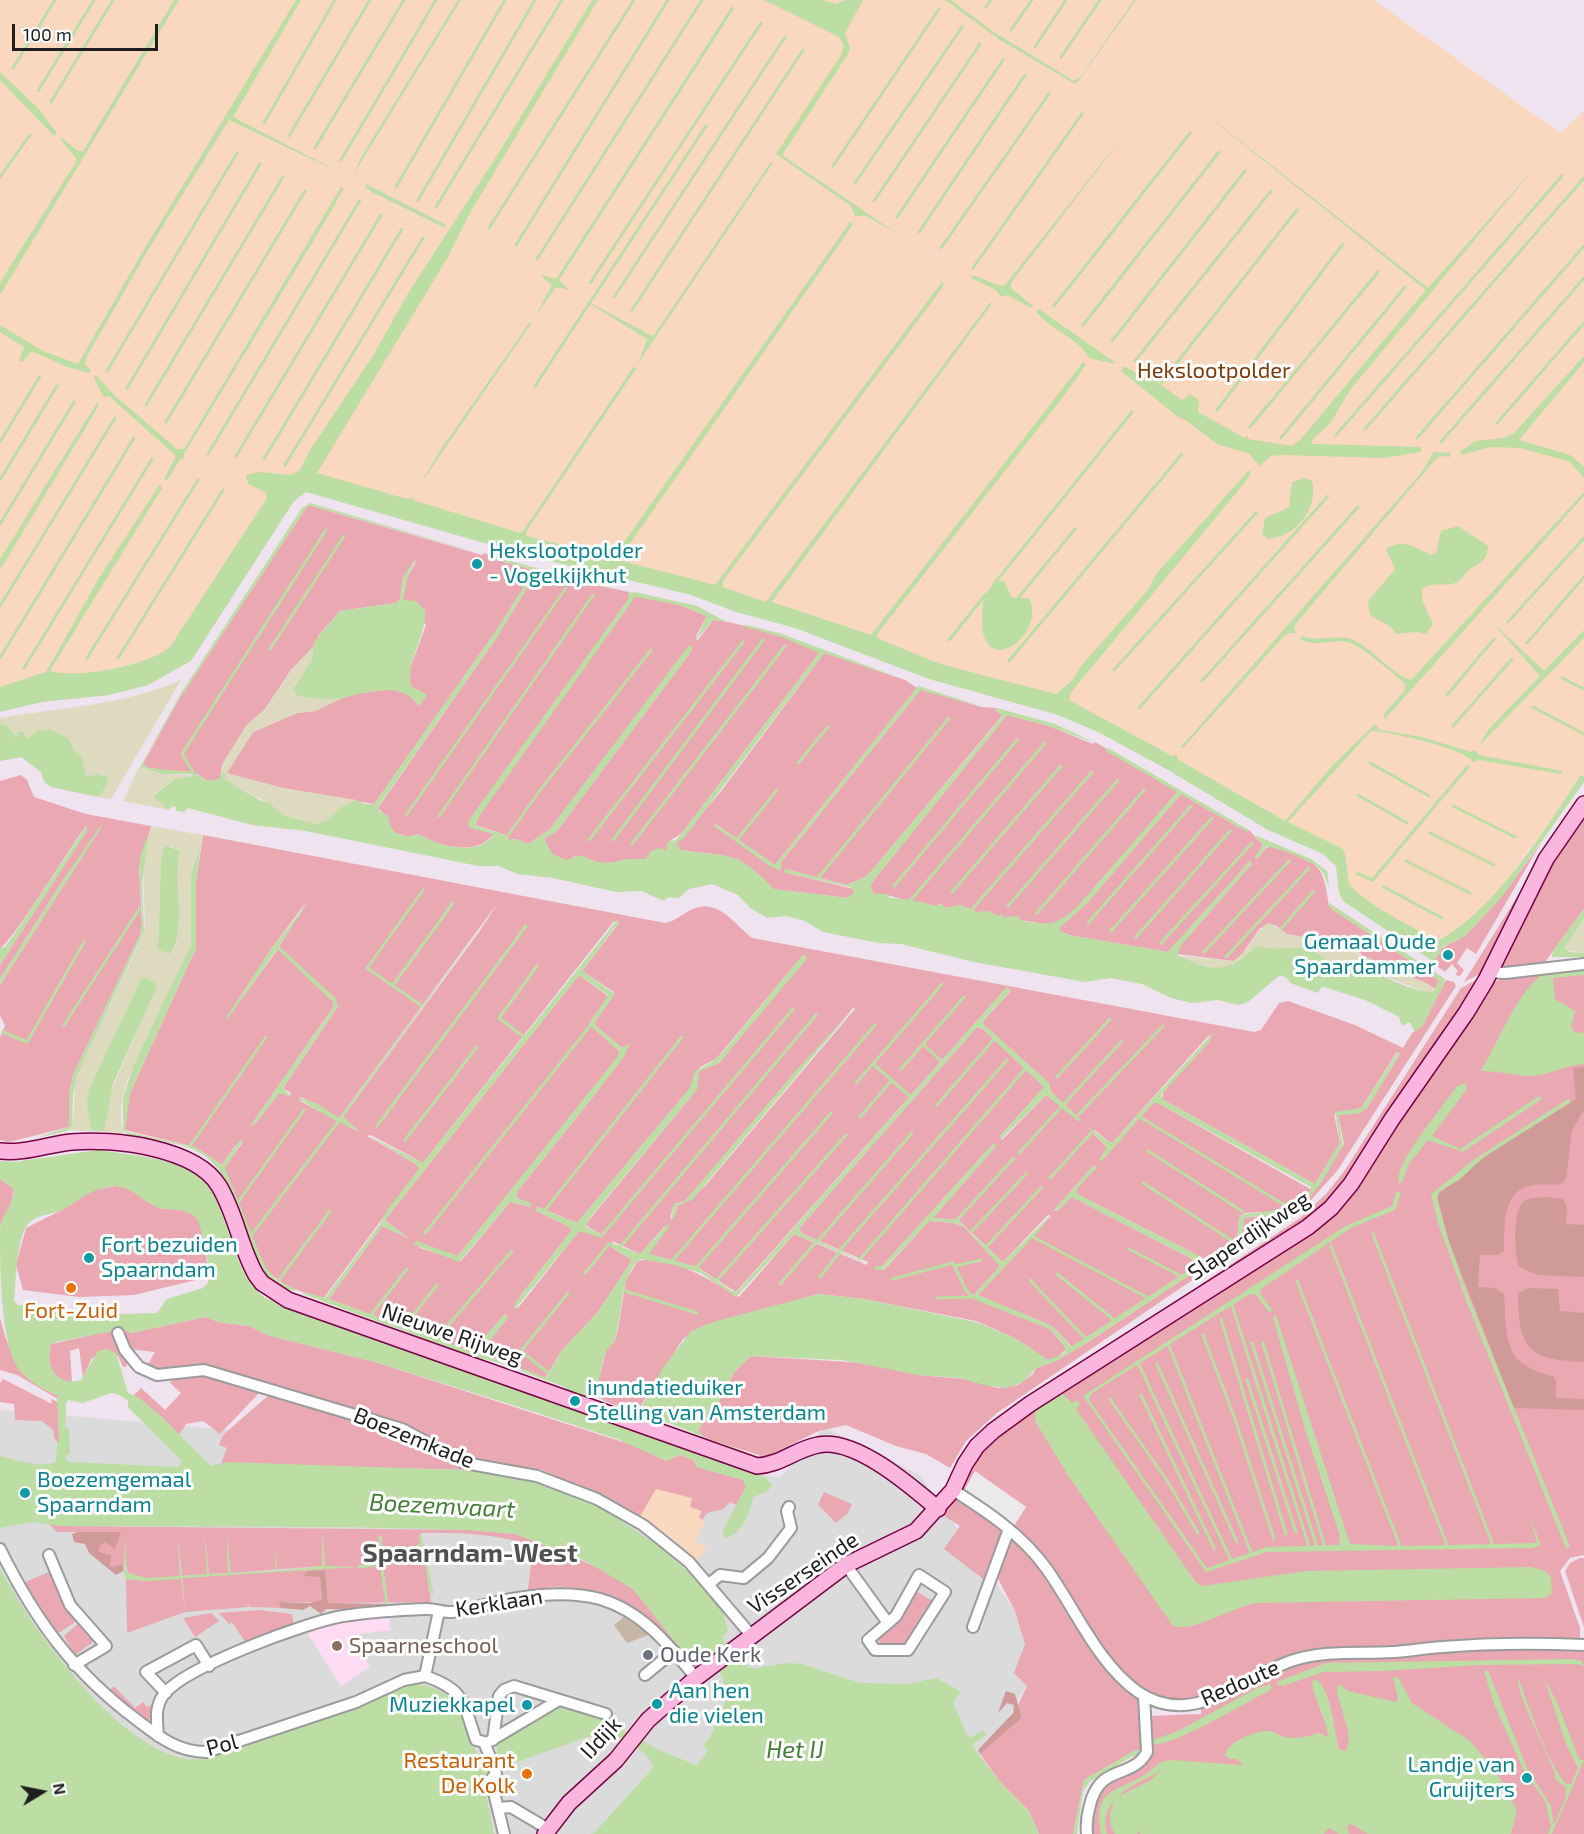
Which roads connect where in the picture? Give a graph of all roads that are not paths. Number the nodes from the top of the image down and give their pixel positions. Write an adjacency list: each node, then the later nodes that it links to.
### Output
1 (1584, 804): 3 (street, Slaperdijkweg)
2 (1584, 964): 3 (street)
3 (1490, 972): 6 (street, Slaperdijkweg)
4 (0, 1151): 8 (street, Nieuwe Rijweg)
5 (118, 1333): 13 (street, Boezemkade)
6 (953, 1490): 8 (street, Slaperdijkweg); 9 (street, Redoute)
7 (789, 1507): 13 (street)
8 (938, 1509): 12 (street, Visserseinde)
9 (1009, 1529): 16 (street); 27 (street, Redoute)
10 (0, 1549): 21 (street, Pol)
11 (49, 1555): 21 (street)
12 (846, 1565): 15 (street); 17 (street, Visserseinde)
13 (709, 1584): 17 (street, Boezemkade)
14 (439, 1611): 20 (street, Kerklaan); 22 (street, Kerklaan); 25 (street)
15 (888, 1623): 15 (street)
16 (973, 1627)
17 (751, 1635): 19 (street, Visserseinde)
18 (1584, 1645): 27 (street, Redoute)
19 (734, 1649): 24 (street, IJdijk)
20 (674, 1652): 23 (street); 24 (street, Kerklaan)
21 (74, 1665): 30 (street, Pol)
22 (209, 1666): 26 (street, Kerklaan); 26 (street)
23 (645, 1675)
24 (701, 1675): 33 (street, IJdijk)
25 (425, 1676): 30 (street, Pol); 31 (street)
26 (166, 1693): 30 (street)
27 (1144, 1696): 35 (street)
28 (559, 1700): 29 (street); 31 (street); 31 (street)
29 (606, 1714)
30 (158, 1736)
31 (489, 1741): 32 (street)
32 (498, 1808): 33 (street); 34 (street)
33 (546, 1832)
34 (504, 1834)
35 (1087, 1834)

